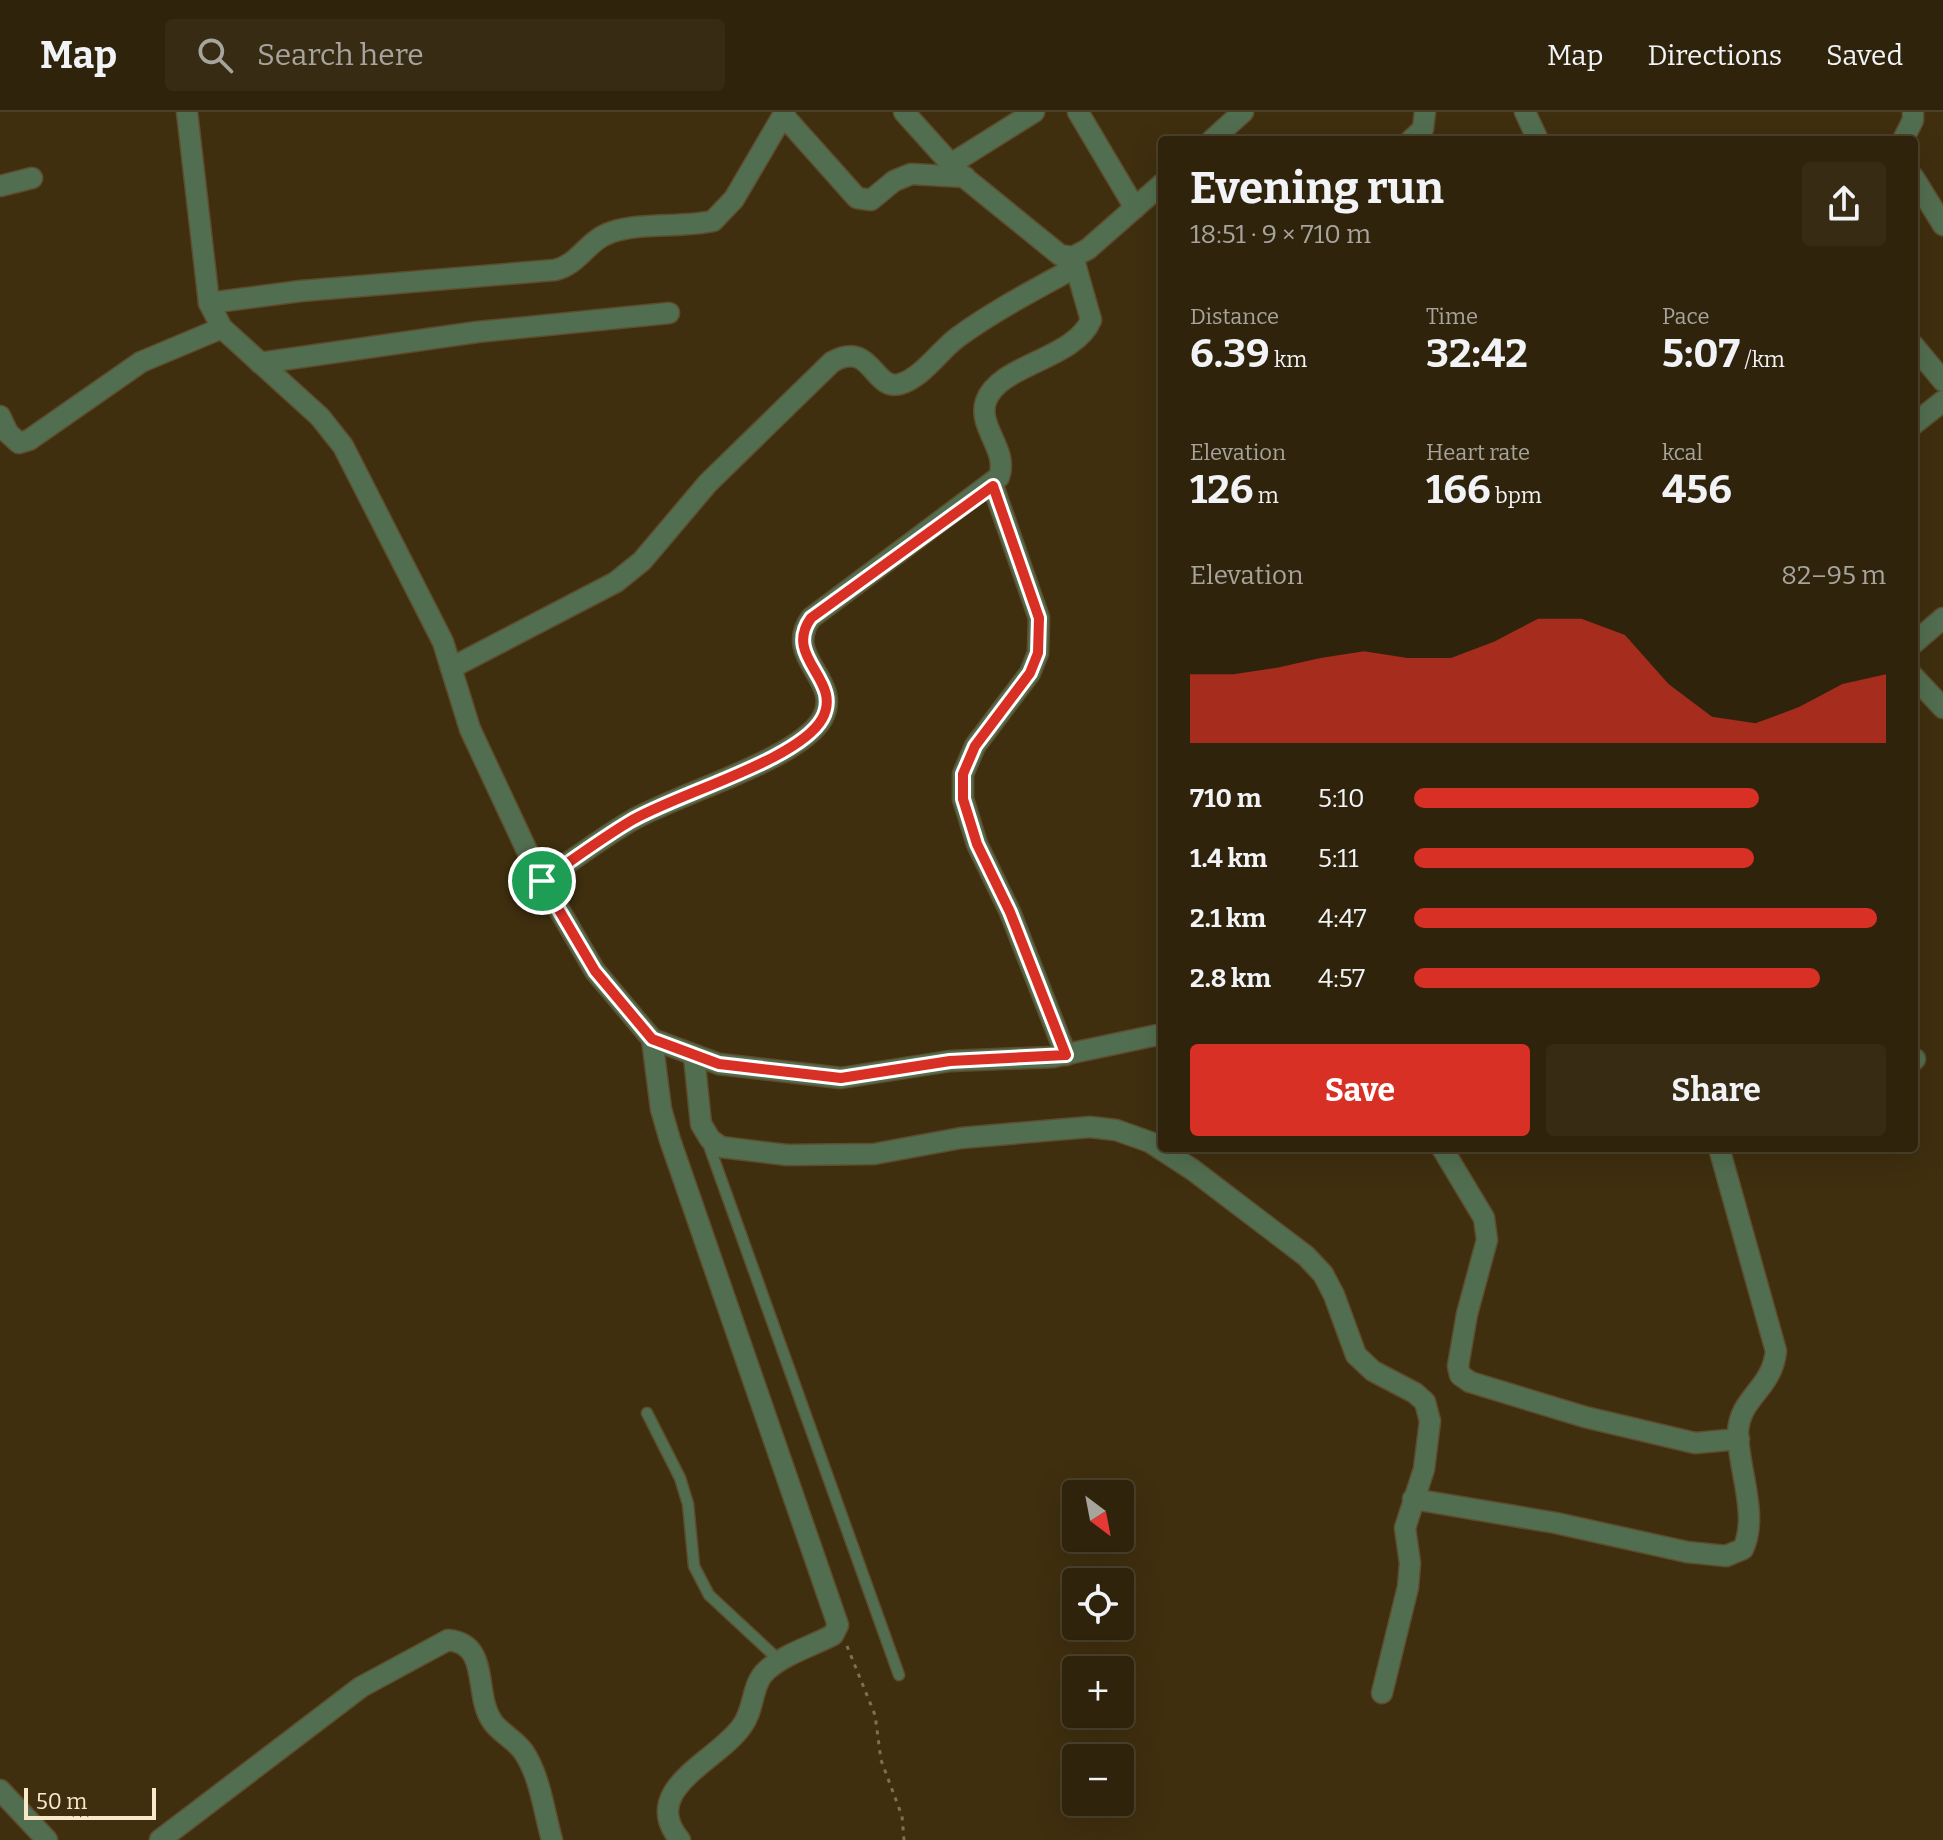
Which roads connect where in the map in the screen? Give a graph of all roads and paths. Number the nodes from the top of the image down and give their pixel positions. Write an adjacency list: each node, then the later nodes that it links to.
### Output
1 (187, 112): 22 (street)
2 (904, 112): 14 (street)
3 (1034, 112): 14 (street)
4 (1078, 112): 19 (street)
5 (1243, 112): 10 (street)
6 (1425, 112): 11 (street)
7 (1525, 112): 12 (street)
8 (1913, 112): 13 (street)
9 (784, 113): 14 (street); 22 (street)
10 (1216, 136)
11 (1415, 136)
12 (1536, 136)
13 (1905, 136)
14 (958, 171): 21 (street)
15 (32, 178): 17 (street)
16 (1918, 184): 20 (street)
17 (0, 186)
18 (1158, 188): 19 (street)
19 (1135, 208): 21 (street)
20 (1943, 225)
21 (1074, 262): 31 (street); 34 (street)
22 (209, 303): 24 (street)
23 (669, 313): 26 (street)
24 (222, 328): 26 (street); 29 (street)
25 (1918, 351): 27 (street)
26 (260, 363): 34 (street)
27 (1943, 381)
28 (1943, 401): 30 (street)
29 (0, 416)
30 (1918, 421)
31 (993, 486): 37 (street); 40 (street)
32 (1943, 618): 33 (street)
33 (1918, 640)
34 (451, 668): 37 (street)
35 (1918, 681): 36 (street)
36 (1943, 708)
37 (542, 881): 39 (street)
38 (1158, 1035): 40 (street)
39 (652, 1039): 41 (street); 50 (street)
40 (1066, 1055): 41 (street)
41 (694, 1056): 42 (street)
42 (701, 1124): 43 (street); 52 (lane)
43 (1158, 1147)
44 (1165, 1152): 49 (street)
45 (1444, 1152): 48 (street)
46 (1726, 1152): 48 (street)
47 (647, 1413): 51 (lane)
48 (1739, 1439): 49 (street)
49 (1413, 1499): 53 (street)
50 (838, 1625): 51 (street); 59 (path)
51 (780, 1661): 58 (street)
52 (899, 1675)
53 (1382, 1693)
54 (0, 1790): 55 (street)
55 (47, 1840)
56 (160, 1840): 57 (street)
57 (552, 1840)
58 (680, 1840)
59 (904, 1840)

